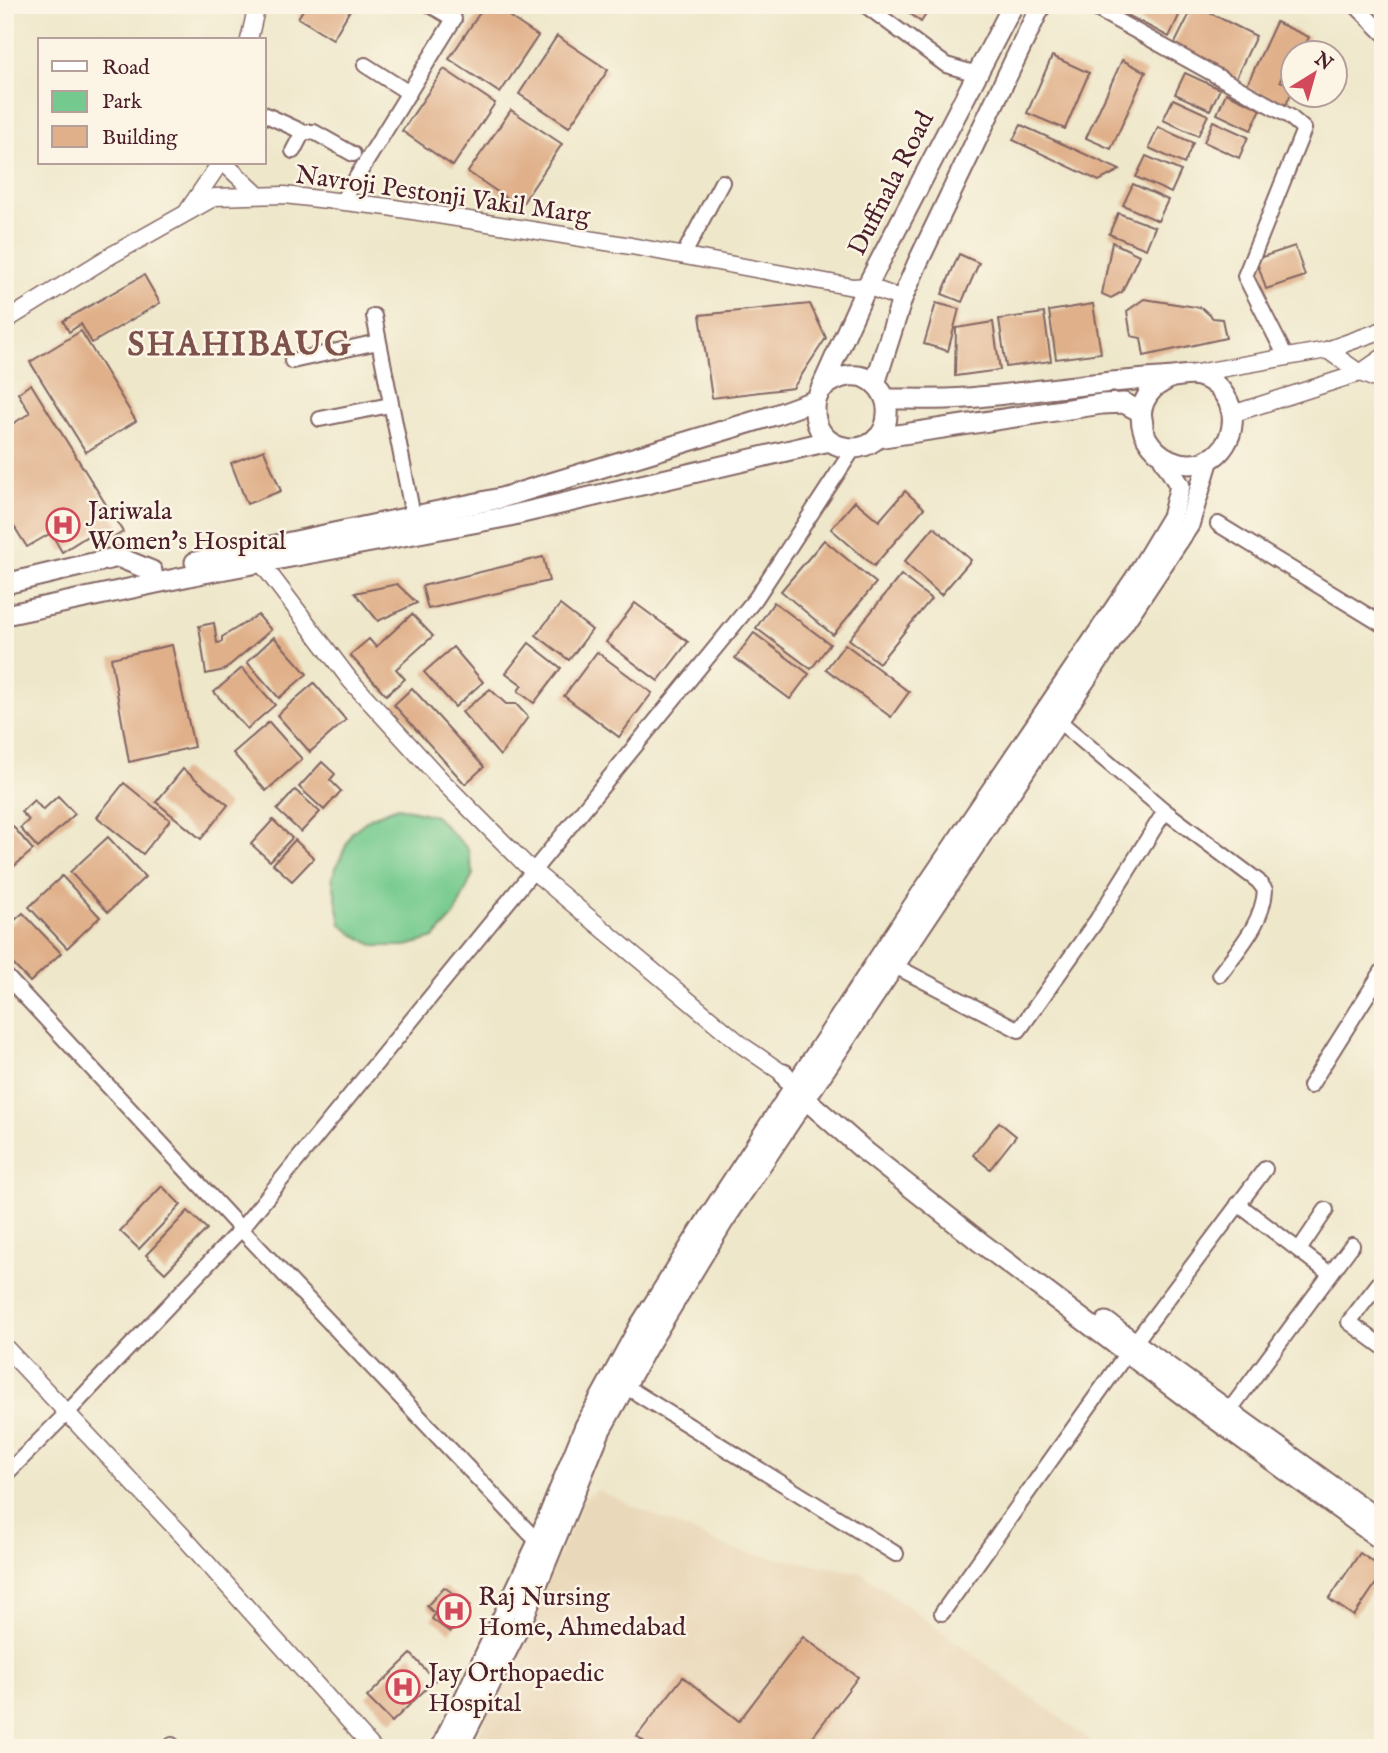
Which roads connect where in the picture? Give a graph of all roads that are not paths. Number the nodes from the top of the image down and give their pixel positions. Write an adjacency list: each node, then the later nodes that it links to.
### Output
1 (257, 5): 9 (street)
2 (430, 5): 12 (street)
3 (865, 5): 11 (street)
4 (1013, 5): 11 (main road, Duffnala Road)
5 (1041, 5): 25 (main road)
6 (1089, 5): 32 (street)
7 (1355, 5): 8 (street)
8 (1383, 33)
9 (249, 38)
10 (365, 65): 12 (street)
11 (976, 74): 24 (main road, Duffnala Road)
12 (409, 93): 21 (street)
13 (266, 115): 14 (street)
14 (303, 132): 15 (street); 16 (street)
15 (293, 151)
16 (353, 153)
17 (221, 164): 22 (street)
18 (223, 164): 20 (street)
19 (722, 182): 23 (street)
20 (258, 195): 21 (street, Navroji Pestonji Vakil Marg); 22 (street, Navroji Pestonji Vakil Marg)
21 (342, 201): 23 (street, Navroji Pestonji Vakil Marg)
22 (184, 214): 27 (street, Navroji Pestonji Vakil Marg)
23 (684, 256): 24 (street, Navroji Pestonji Vakil Marg)
24 (867, 286): 25 (street, Navroji Pestonji Vakil Marg); 38 (main road, Duffnala Road)
25 (902, 299): 37 (main road)
26 (374, 316): 29 (street)
27 (5, 321)
28 (1383, 330): 30 (street)
29 (378, 342): 33 (street); 39 (street)
30 (1327, 350): 32 (street); 34 (street)
31 (1383, 356): 34 (street)
32 (1286, 357): 35 (street)
33 (292, 361)
34 (1360, 373): 36 (street); 40 (street)
35 (1180, 376): 37 (main road); 40 (main road); 42 (main road)
36 (1383, 382)
37 (880, 391): 38 (main road); 43 (main road)
38 (819, 394): 44 (main road); 48 (main road)
39 (390, 405): 41 (street); 48 (street)
40 (1232, 414): 47 (main road)
41 (320, 419)
42 (1143, 430): 43 (main road); 46 (main road)
43 (877, 438): 45 (main road)
44 (829, 441): 45 (main road); 50 (main road)
45 (855, 448): 58 (street)
46 (1163, 458): 47 (main road); 64 (main road)
47 (1209, 459): 56 (main road)
48 (413, 516): 50 (main road)
49 (1218, 524): 55 (street)
50 (257, 556): 51 (main road); 54 (main road); 58 (street)
51 (152, 571): 52 (main road); 53 (main road)
52 (5, 584)
53 (5, 602)
54 (5, 615)
55 (1383, 625)
56 (1058, 720): 57 (street); 59 (main road)
57 (1165, 811): 59 (street); 61 (street)
58 (532, 870): 64 (street); 68 (street)
59 (893, 965): 64 (main road)
60 (1383, 970): 63 (street)
61 (1220, 974)
62 (5, 975): 68 (street)
63 (1310, 1086)
64 (799, 1087): 74 (main road); 76 (main road); 82 (main road)
65 (1265, 1169): 66 (street)
66 (1238, 1204): 70 (street); 74 (street)
67 (1326, 1210): 70 (street)
68 (241, 1229): 78 (street); 82 (street)
69 (1352, 1245): 71 (street)
70 (1299, 1250): 71 (street)
71 (1330, 1274): 77 (street)
72 (1383, 1278): 75 (street)
73 (5, 1347): 78 (street)
74 (1131, 1348): 77 (main road); 81 (main road); 84 (street)
75 (1383, 1348)
76 (625, 1386): 83 (street); 87 (main road)
77 (1229, 1411): 80 (main road)
78 (66, 1414): 79 (street); 85 (street)
79 (5, 1475)
80 (1383, 1523)
81 (1383, 1541)
82 (538, 1542): 86 (main road)
83 (896, 1554)
84 (942, 1613)
85 (373, 1748)
86 (441, 1748)
87 (458, 1748)

